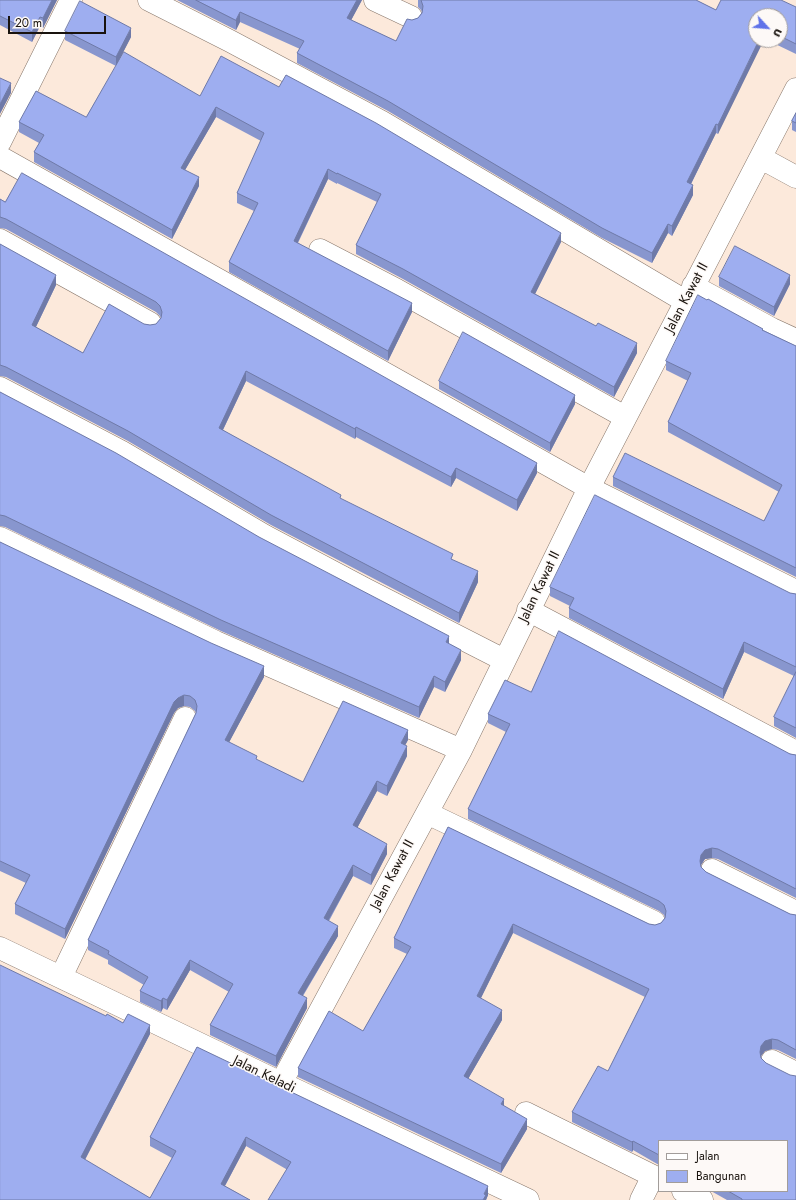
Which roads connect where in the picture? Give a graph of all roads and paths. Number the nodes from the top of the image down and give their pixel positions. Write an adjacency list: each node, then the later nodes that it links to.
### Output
1 (70, 0): 6 (street)
2 (149, 0): 12 (street)
3 (375, 0): 4 (street)
4 (411, 18)
5 (796, 89): 8 (street, Jalan Kawat II)
6 (3, 129)
7 (0, 157): 17 (street)
8 (761, 158): 9 (street); 12 (street, Jalan Kawat II)
9 (796, 177)
10 (0, 240): 13 (street)
11 (320, 250): 16 (street)
12 (689, 293): 14 (street); 16 (street, Jalan Kawat II)
13 (150, 323)
14 (796, 340)
15 (0, 388): 21 (street)
16 (625, 416): 17 (street, Jalan Kawat II)
17 (589, 488): 19 (street); 20 (street, Jalan Kawat II)
18 (0, 538): 23 (street)
19 (796, 591)
20 (528, 610): 21 (street, Jalan Kawat II); 24 (street)
21 (504, 660): 23 (street, Jalan Kawat II)
22 (185, 718): 30 (street)
23 (461, 750): 25 (street, Jalan Kawat II)
24 (796, 752)
25 (427, 813): 28 (street); 33 (street, Jalan Kawat II)
26 (712, 870): 27 (street)
27 (796, 912)
28 (654, 922)
29 (0, 948): 30 (street, Jalan Keladi)
30 (61, 977): 33 (street, Jalan Keladi)
31 (772, 1061): 32 (street)
32 (796, 1073)
33 (281, 1083): 37 (street, Jalan Keladi)
34 (526, 1113): 35 (street)
35 (656, 1178): 38 (street)
36 (686, 1192): 39 (street)
37 (528, 1200)
38 (641, 1200)
39 (702, 1200)

